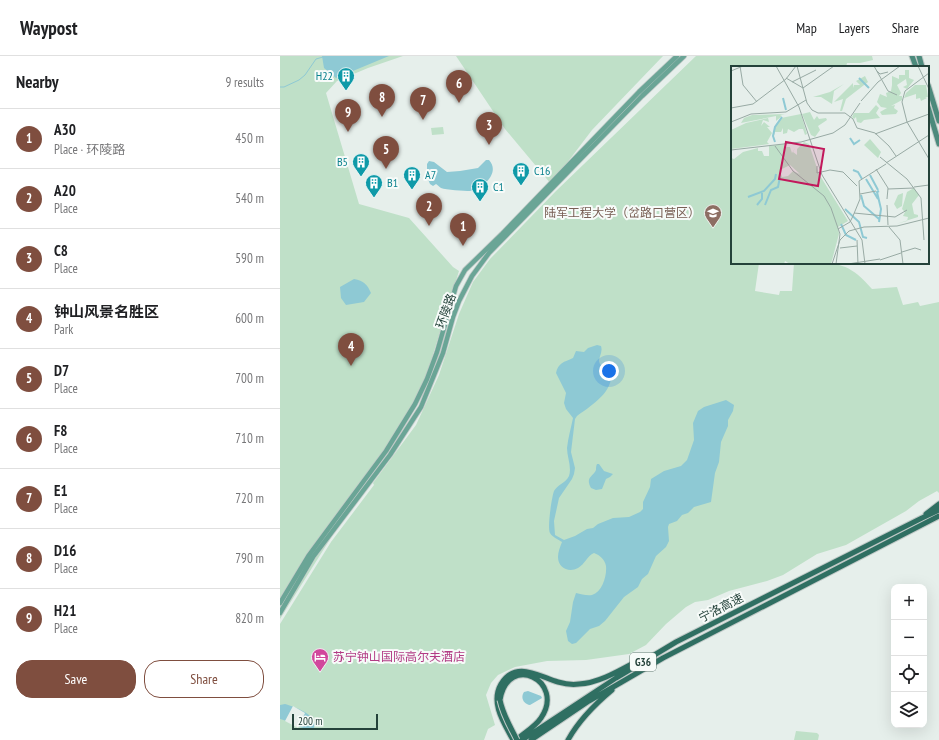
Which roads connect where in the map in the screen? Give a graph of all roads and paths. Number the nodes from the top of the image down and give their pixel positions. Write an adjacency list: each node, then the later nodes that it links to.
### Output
1 (677, 56): 15 (main road, 环陵路)
2 (684, 56): 16 (main road, 环陵路)
3 (912, 56): 5 (highway)
4 (919, 56): 6 (highway)
5 (916, 66)
6 (922, 66)
7 (929, 88): 9 (highway)
8 (929, 111): 10 (highway)
9 (939, 122)
10 (939, 144)
11 (939, 504): 14 (highway)
12 (939, 510): 14 (highway, 宁洛高速 / G36)
13 (939, 517): 18 (highway, 宁洛高速 / G36)
14 (922, 518): 17 (highway, 宁洛高速 / G36)
15 (280, 603)
16 (280, 613)
17 (676, 642): 19 (highway); 21 (highway, 宁洛高速 / G36)
18 (622, 681): 22 (highway, 宁洛高速 / G36); 23 (highway)
19 (498, 700): 20 (highway, bridge); 20 (highway)
20 (515, 740)
21 (522, 740)
22 (531, 740)
23 (568, 740)

